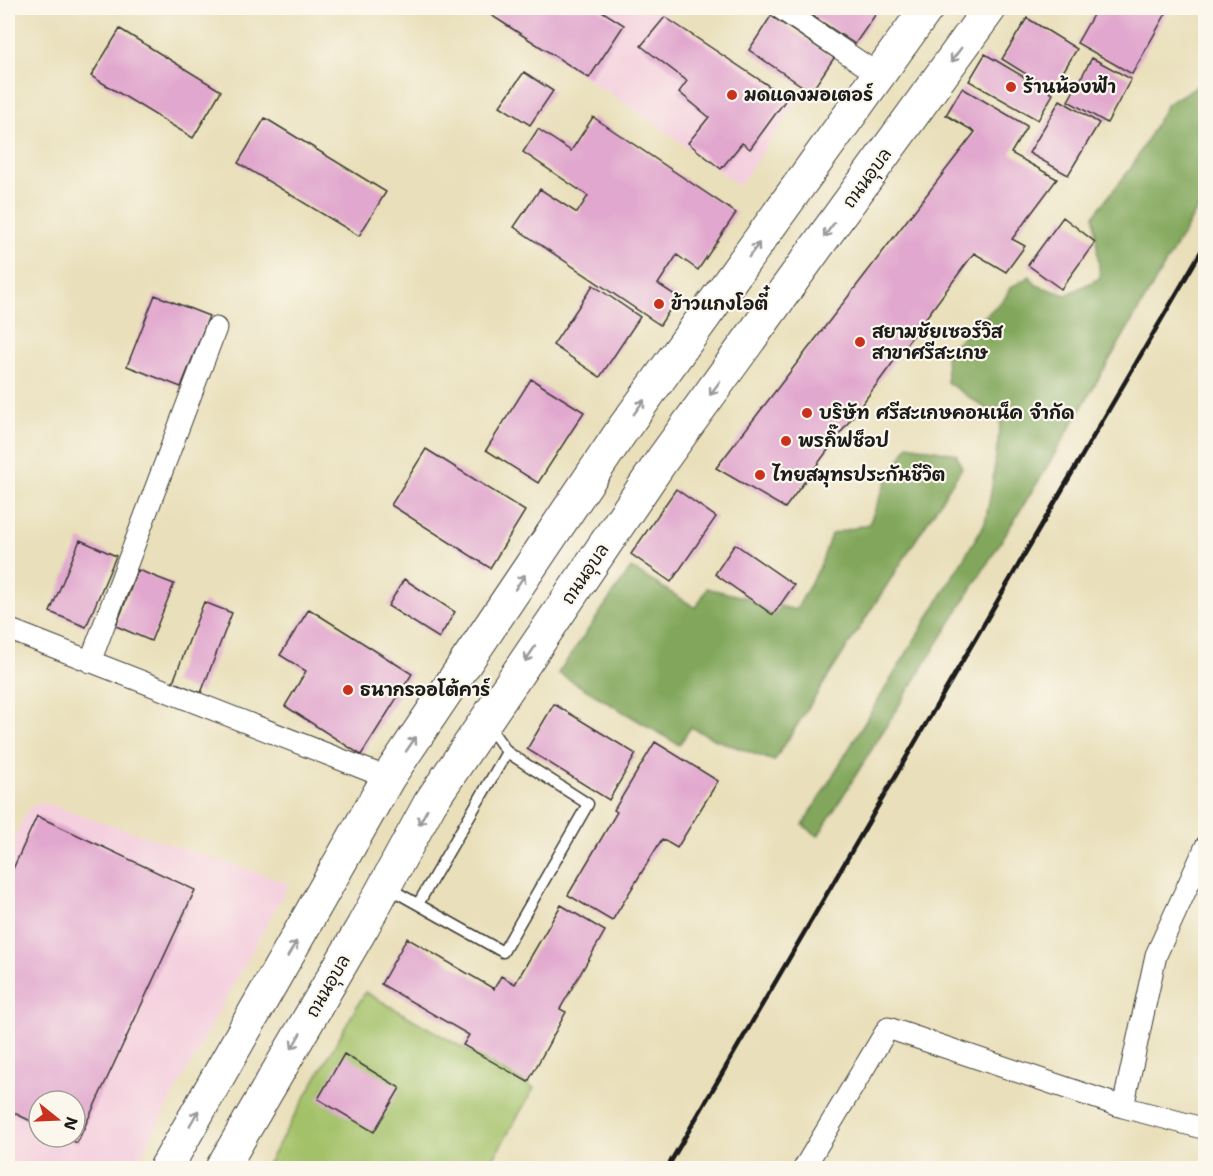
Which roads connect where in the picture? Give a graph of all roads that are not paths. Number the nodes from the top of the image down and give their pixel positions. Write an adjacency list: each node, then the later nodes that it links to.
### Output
1 (780, 8): 4 (street)
2 (927, 8): 4 (main road)
3 (990, 8): 8 (main road, ถนนอุบล, one-way to 8)
4 (879, 75): 10 (main road, one-way to 4)
5 (216, 328): 7 (street)
6 (8, 629): 7 (street)
7 (90, 662): 10 (street)
8 (485, 722): 9 (lane); 12 (main road, ถนนอุบล, one-way to 12)
9 (507, 752): 14 (lane); 14 (lane)
10 (388, 778): 13 (main road)
11 (1206, 846): 16 (street)
12 (385, 886): 14 (lane); 15 (main road, ถนนอุบล)
13 (319, 901): 15 (main road); 18 (main road, one-way to 13)
14 (418, 904)
15 (363, 926): 19 (main road, ถนนอุบล, one-way to 19)
16 (1123, 1107): 17 (street); 20 (street)
17 (1206, 1129)
18 (166, 1168)
19 (222, 1168)
20 (804, 1168)

